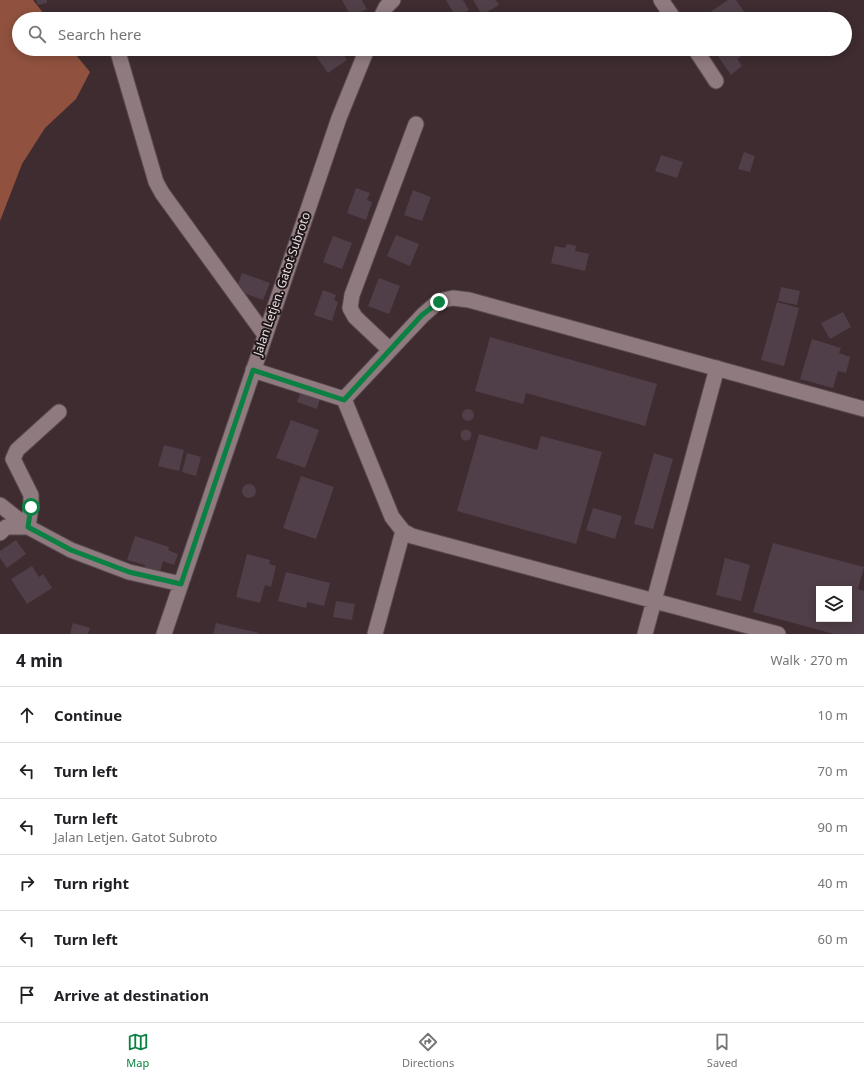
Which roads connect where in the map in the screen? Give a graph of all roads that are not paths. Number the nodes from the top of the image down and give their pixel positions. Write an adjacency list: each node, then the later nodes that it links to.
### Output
1 (393, 0): 3 (street)
2 (661, 0): 4 (street)
3 (384, 12)
4 (669, 12)
5 (119, 56): 10 (street)
6 (364, 56): 10 (street, Jalan Letjen. Gatot Subroto)
7 (700, 56): 8 (street)
8 (716, 81)
9 (416, 124): 11 (street)
10 (265, 335): 13 (street, Jalan Letjen. Gatot Subroto)
11 (390, 350): 12 (street); 14 (street)
12 (717, 368): 15 (street); 22 (street)
13 (253, 370): 14 (street); 21 (street, Jalan Letjen. Gatot Subroto)
14 (344, 400): 19 (street)
15 (864, 409)
16 (60, 412): 18 (street)
17 (0, 506): 18 (street)
18 (28, 527): 20 (street); 21 (street)
19 (403, 531): 22 (street); 24 (street)
20 (0, 533)
21 (181, 584): 23 (street, Jalan Letjen. Gatot Subroto)
22 (653, 601): 25 (street); 26 (street)
23 (164, 634)
24 (375, 634)
25 (645, 634)
26 (778, 634)

